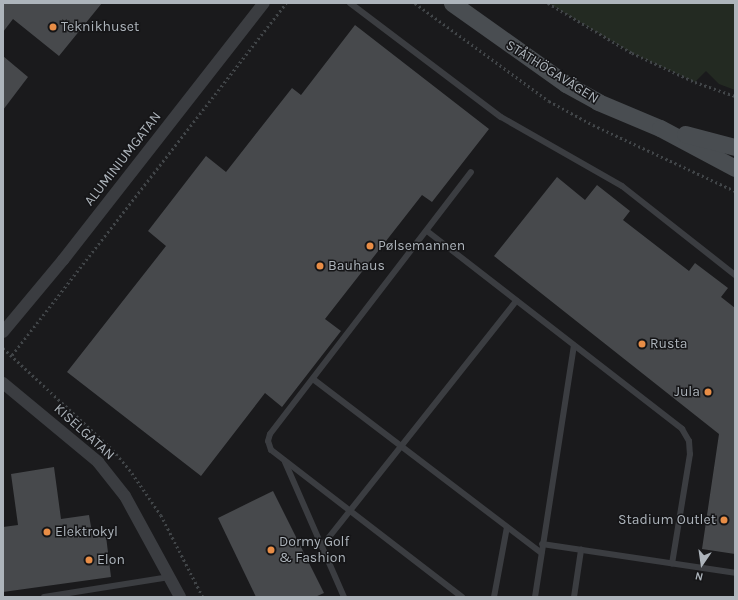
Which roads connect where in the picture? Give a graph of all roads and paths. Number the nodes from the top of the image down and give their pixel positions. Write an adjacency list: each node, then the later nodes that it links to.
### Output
1 (262, 3): 14 (street, ALUMINIUMGATAN)
2 (286, 3): 16 (path)
3 (350, 3): 12 (lane)
4 (452, 3): 7 (main road, STÅTHÖGAVÄGEN)
5 (548, 3): 6 (path)
6 (735, 96)
7 (660, 128): 8 (main road, STÅTHÖGAVÄGEN); 9 (main road, STÅTHÖGAVÄGEN)
8 (735, 147)
9 (735, 168)
10 (471, 172): 11 (lane)
11 (426, 231): 13 (lane); 17 (lane)
12 (735, 275)
13 (516, 301): 15 (lane); 19 (lane)
14 (3, 332)
15 (574, 346): 23 (lane); 27 (lane)
16 (12, 355)
17 (313, 378): 19 (lane); 20 (lane)
18 (3, 383): 29 (street, KISELGATAN)
19 (402, 446): 21 (lane); 22 (lane)
20 (284, 460): 21 (lane); 24 (lane)
21 (350, 511): 24 (lane); 33 (lane)
22 (507, 527): 26 (lane); 34 (lane)
23 (542, 544): 25 (lane); 26 (lane)
24 (322, 546): 32 (lane)
25 (582, 550): 27 (lane); 36 (lane)
26 (541, 553): 35 (lane)
27 (672, 564): 28 (lane)
28 (735, 573)
29 (170, 577): 30 (lane); 31 (street, KISELGATAN)
30 (44, 597)
31 (180, 597)
32 (344, 597)
33 (462, 597)
34 (494, 597)
35 (535, 597)
36 (574, 597)

